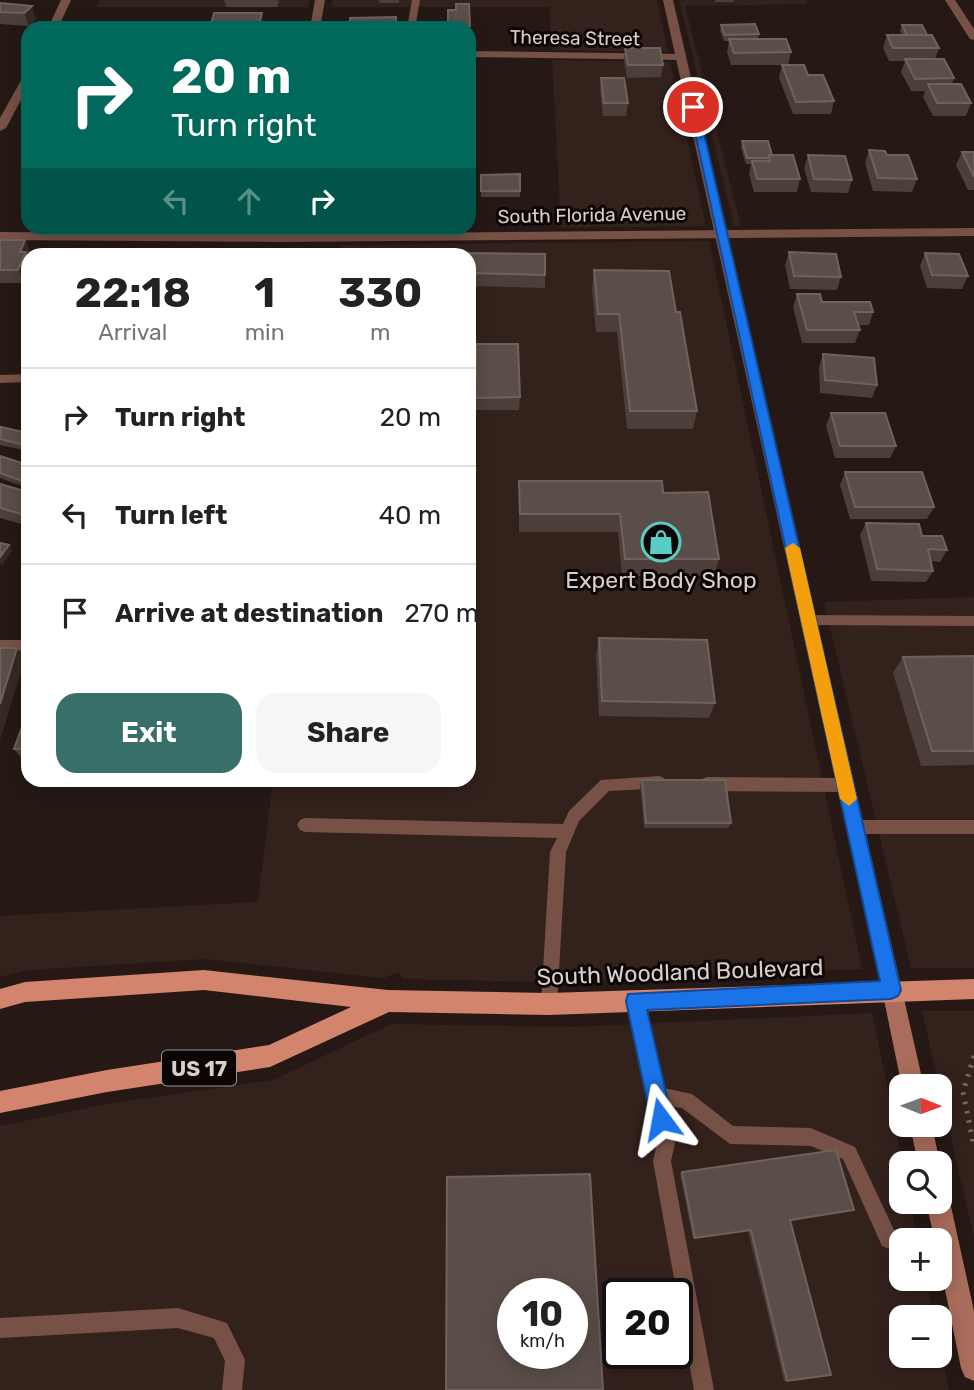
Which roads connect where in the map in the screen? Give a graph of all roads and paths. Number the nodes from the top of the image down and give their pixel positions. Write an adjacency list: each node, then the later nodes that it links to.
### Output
1 (66, 0): 6 (street)
2 (320, 0): 7 (street)
3 (416, 0): 8 (lane)
4 (668, 0): 11 (street)
5 (950, 0): 9 (street)
6 (56, 21)
7 (316, 21)
8 (412, 21)
9 (974, 37)
10 (476, 54): 11 (street, Theresa Street)
11 (681, 57): 16 (street)
12 (21, 90): 13 (street)
13 (0, 128)
14 (974, 232): 16 (street, South Florida Avenue)
15 (476, 233): 16 (street, South Florida Avenue)
16 (722, 233): 21 (street)
17 (95, 235): 18 (street, South Florida Avenue)
18 (0, 236)
19 (21, 378): 20 (lane)
20 (0, 379)
21 (808, 620): 22 (lane); 25 (street)
22 (974, 621)
23 (0, 645): 24 (lane)
24 (21, 646)
25 (846, 785): 27 (street); 29 (lane)
26 (305, 825): 29 (lane)
27 (855, 827): 28 (lane); 31 (street)
28 (974, 827)
29 (567, 831): 35 (lane)
30 (974, 989): 31 (main road, South Woodland Boulevard / US 17)
31 (891, 990): 34 (main road, South Woodland Boulevard / US 17); 37 (main road)
32 (0, 999): 33 (main road, South Woodland Boulevard / US 17)
33 (388, 1001): 35 (main road, South Woodland Boulevard / US 17); 39 (main road, South Woodland Boulevard / US 17)
34 (635, 1001): 35 (main road, South Woodland Boulevard / US 17); 38 (lane)
35 (548, 1004)
36 (974, 1056): 40 (path)
37 (910, 1074)
38 (656, 1096): 41 (lane); 46 (lane)
39 (0, 1102)
40 (974, 1147)
41 (889, 1237)
42 (952, 1284): 44 (main road)
43 (0, 1328): 45 (lane)
44 (974, 1367)
45 (232, 1390)
46 (704, 1390)

